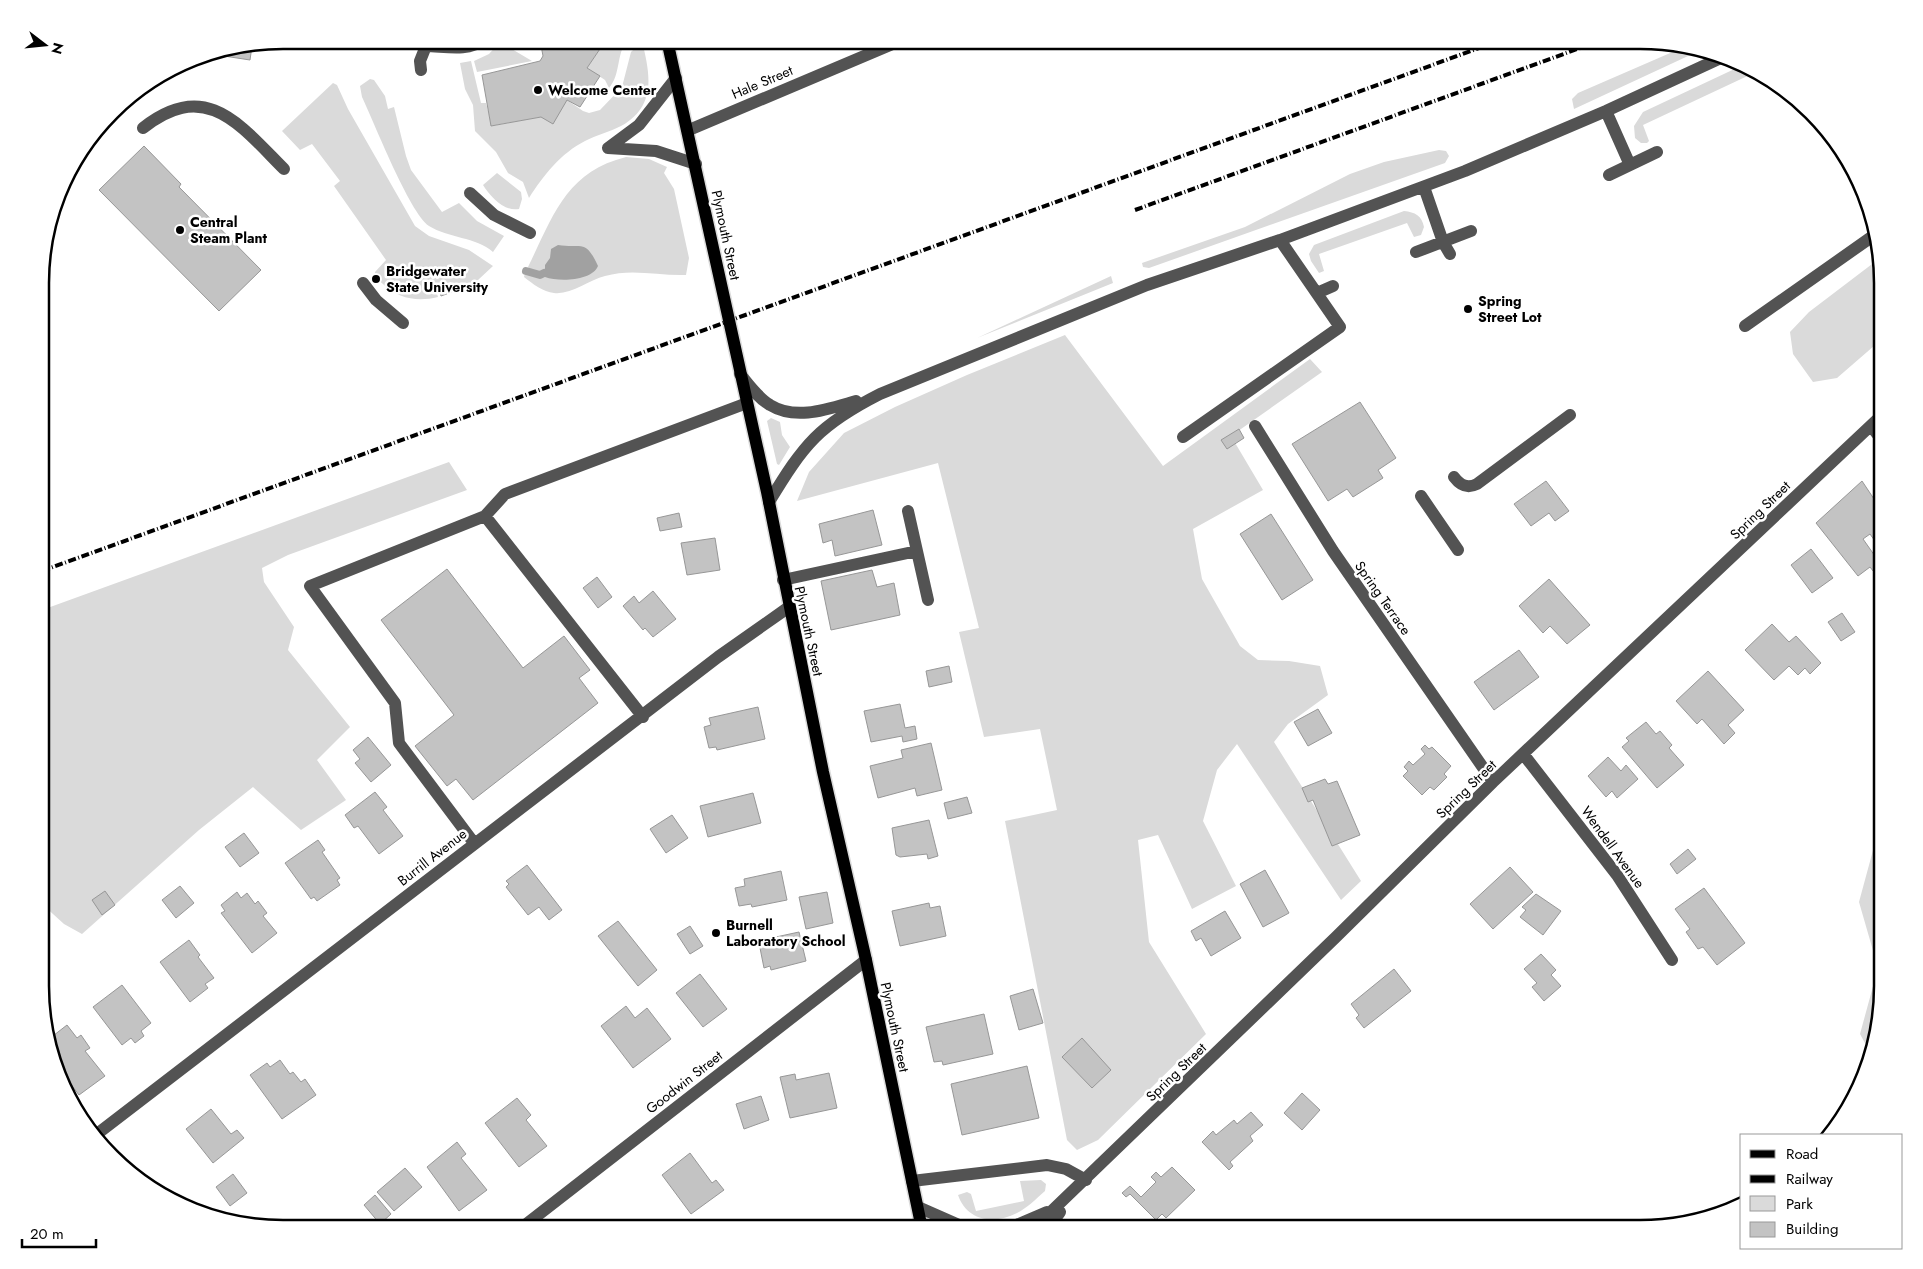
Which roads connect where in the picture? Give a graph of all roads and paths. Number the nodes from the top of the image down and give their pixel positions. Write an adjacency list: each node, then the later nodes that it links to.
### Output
1 (425, 49): 5 (street)
2 (670, 49): 6 (main road, Plymouth Street)
3 (881, 49): 9 (street, Hale Street)
4 (1714, 61): 7 (street)
5 (421, 70)
6 (676, 78): 9 (main road, Plymouth Street); 11 (street)
7 (1606, 111): 12 (street); 15 (street)
8 (143, 128): 13 (street)
9 (689, 130): 11 (main road, Plymouth Street)
10 (1657, 152): 12 (street)
11 (696, 164): 29 (main road, Plymouth Street)
12 (1630, 165): 14 (street)
13 (284, 169)
14 (1608, 175)
15 (1424, 187): 20 (street); 21 (street)
16 (470, 193): 18 (street)
17 (1471, 231): 21 (street)
18 (530, 233)
19 (1870, 238): 28 (street)
20 (1280, 240): 26 (street); 30 (street)
21 (1443, 242): 22 (street); 23 (street)
22 (1416, 252)
23 (1450, 254)
24 (363, 283): 27 (street)
25 (1333, 286): 26 (street)
26 (1316, 293): 37 (street)
27 (403, 323)
28 (1745, 326)
29 (740, 374): 30 (street); 31 (main road, Plymouth Street)
30 (880, 394): 40 (street)
31 (747, 403): 40 (main road, Plymouth Street); 42 (street)
32 (1570, 415): 38 (street)
33 (1874, 423): 35 (street, Spring Street)
34 (1254, 426): 50 (street, Spring Terrace)
35 (1871, 426): 36 (street); 49 (street, Spring Street)
36 (1874, 430)
37 (1183, 436)
38 (1454, 477)
39 (1421, 496): 43 (street)
40 (769, 502): 45 (main road, Plymouth Street)
41 (908, 511): 44 (street)
42 (485, 516): 48 (street); 51 (street)
43 (1458, 550)
44 (917, 551): 45 (street); 46 (street)
45 (783, 580): 47 (main road, Plymouth Street)
46 (928, 600)
47 (789, 607): 48 (street, Burrill Avenue); 52 (main road, Plymouth Street)
48 (643, 717): 51 (street, Burrill Avenue)
49 (1524, 755): 50 (street, Spring Street); 53 (street, Wendell Avenue)
50 (1493, 782): 55 (street, Spring Street)
51 (474, 843): 54 (street, Burrill Avenue)
52 (866, 960): 56 (main road, Plymouth Street); 60 (street, Goodwin Street)
53 (1672, 960)
54 (100, 1132)
55 (1086, 1180): 56 (street); 57 (street, Spring Street)
56 (912, 1181): 58 (main road, Plymouth Street)
57 (1076, 1190): 59 (street, Spring Street); 65 (street, Spring Street)
58 (918, 1207): 61 (main road, Plymouth Street); 62 (street)
59 (1056, 1208): 63 (street); 64 (street, Spring Street)
60 (532, 1220)
61 (920, 1220)
62 (948, 1220)
63 (1028, 1220)
64 (1043, 1220)
65 (1054, 1220)

